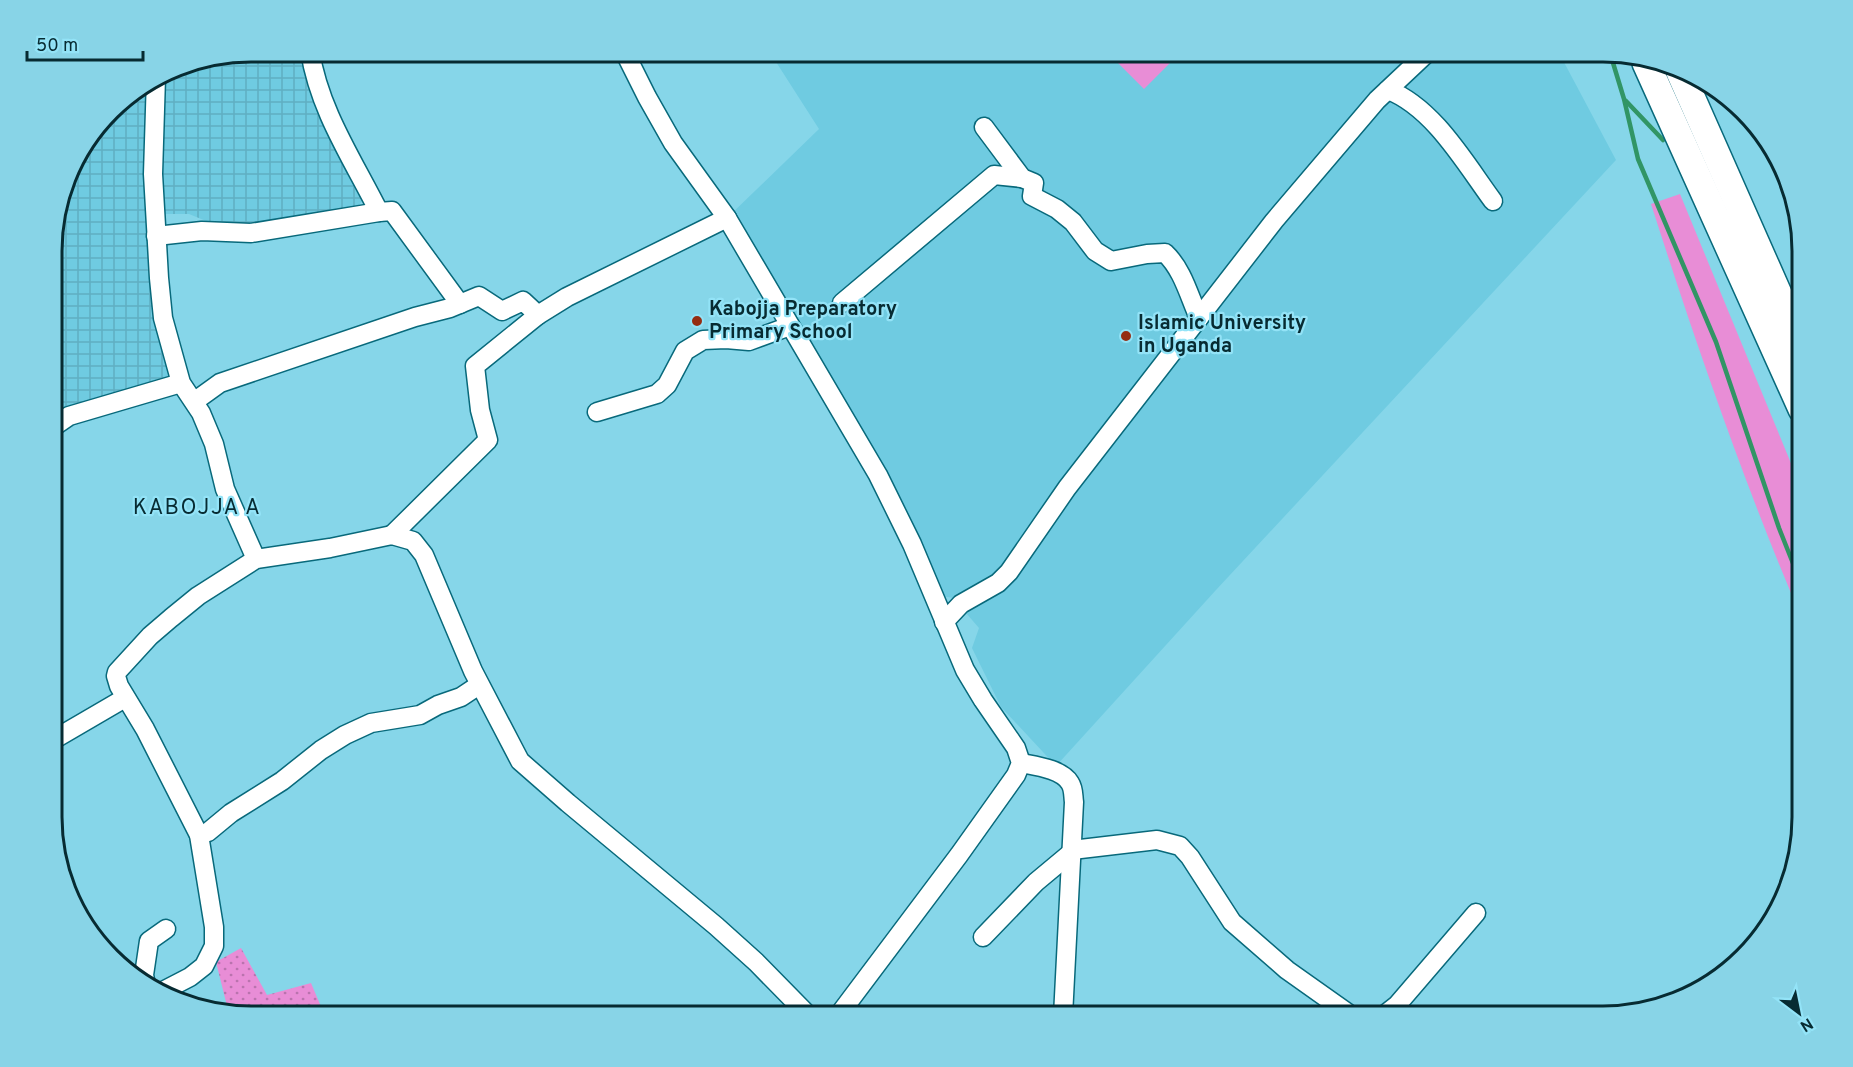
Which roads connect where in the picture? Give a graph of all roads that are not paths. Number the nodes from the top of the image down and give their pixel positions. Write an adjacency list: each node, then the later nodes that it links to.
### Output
1 (312, 62): 13 (street)
2 (629, 62): 14 (street)
3 (1418, 62): 7 (street)
4 (1648, 67): 23 (highway)
5 (1684, 80): 20 (highway)
6 (156, 87): 15 (street)
7 (1388, 90): 12 (street); 19 (street)
8 (984, 128): 9 (street)
9 (1007, 158): 10 (street); 11 (street)
10 (994, 175): 11 (street); 16 (street)
11 (1022, 178): 19 (street)
12 (1492, 201)
13 (379, 212): 15 (street); 17 (street)
14 (727, 218): 18 (street); 21 (street)
15 (156, 236): 22 (street)
16 (842, 303)
17 (460, 304): 18 (street); 24 (street)
18 (538, 315): 27 (street)
19 (1199, 318): 29 (street)
20 (1791, 323)
21 (790, 326): 25 (street); 29 (street)
22 (181, 383): 24 (street); 26 (street)
23 (1791, 385)
24 (195, 401): 28 (street)
25 (597, 412)
26 (62, 421)
27 (392, 535): 28 (street); 30 (street)
28 (256, 559): 31 (street)
29 (944, 622): 33 (street)
30 (479, 685): 34 (street); 44 (street)
31 (125, 698): 32 (street); 34 (street)
32 (62, 735)
33 (1021, 763): 35 (street); 45 (street)
34 (199, 835): 40 (street)
35 (1072, 851): 38 (street); 41 (street); 42 (street)
36 (1476, 913): 43 (street)
37 (166, 928): 39 (street)
38 (983, 937)
39 (143, 972)
40 (170, 987)
41 (1065, 1005)
42 (1337, 1005)
43 (1397, 1005)
44 (799, 1006)
45 (845, 1006)

